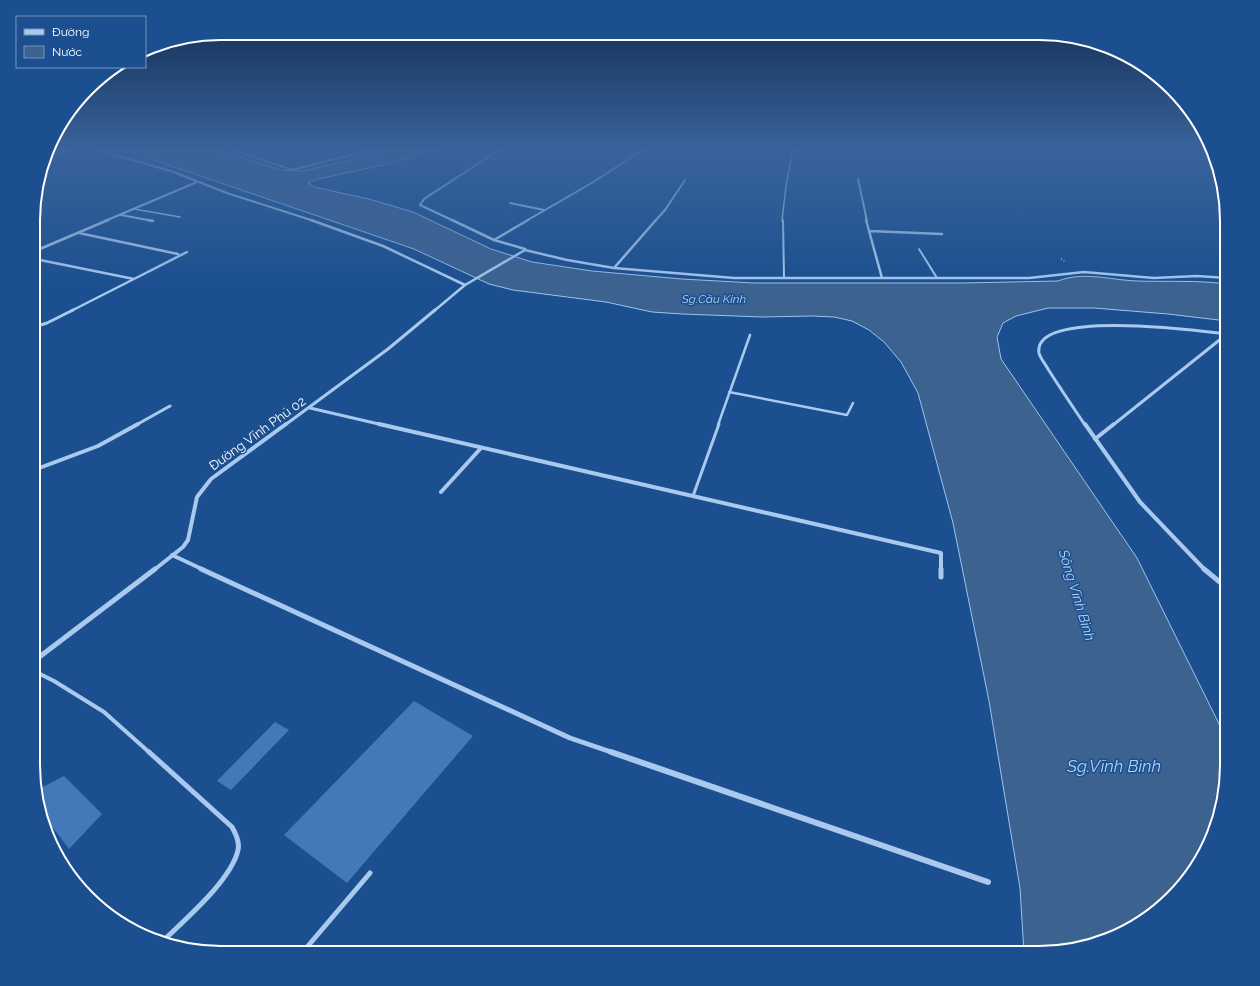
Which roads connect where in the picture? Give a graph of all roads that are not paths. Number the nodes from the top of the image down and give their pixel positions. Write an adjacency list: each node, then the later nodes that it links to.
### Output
1 (164, 196): 9 (street)
2 (239, 196): 30 (street)
3 (429, 196): 17 (street)
4 (569, 196): 10 (street)
5 (674, 196): 24 (street)
6 (785, 196): 25 (lane)
7 (861, 196): 14 (street)
8 (510, 203): 10 (street)
9 (134, 209): 11 (street); 12 (lane)
10 (545, 210): 17 (street)
11 (120, 215): 13 (street); 15 (street)
12 (180, 217)
13 (153, 221)
14 (869, 231): 16 (street); 26 (street)
15 (78, 233): 18 (street); 22 (street)
16 (942, 234)
17 (494, 240): 20 (street)
18 (40, 249)
19 (919, 249): 27 (lane)
20 (525, 250): 24 (street); 30 (street, Đường Vĩnh Phú 02)
21 (187, 252): 29 (street)
22 (178, 254)
23 (40, 260): 29 (street)
24 (614, 268): 25 (street)
25 (784, 276): 26 (street)
26 (882, 278): 27 (street)
27 (937, 278): 28 (street)
28 (1220, 278)
29 (134, 279): 31 (street)
30 (465, 285): 38 (street, Đường Vĩnh Phú 02)
31 (40, 325)
32 (1220, 333): 39 (street)
33 (750, 335): 35 (lane)
34 (1220, 340): 39 (street)
35 (729, 392): 36 (lane); 43 (lane)
36 (853, 403)
37 (170, 406): 41 (street)
38 (310, 408): 40 (street); 44 (street, Đường Vĩnh Phú 02)
39 (1095, 439): 46 (street)
40 (481, 448): 42 (street); 43 (street)
41 (40, 468)
42 (441, 492)
43 (693, 496): 45 (street)
44 (172, 555): 47 (street, Đường Vĩnh Phú 02); 50 (street)
45 (941, 577)
46 (1220, 583)
47 (40, 656)
48 (40, 674): 51 (lane)
49 (370, 873): 52 (lane)
50 (988, 882)
51 (167, 937)
52 (308, 946)

